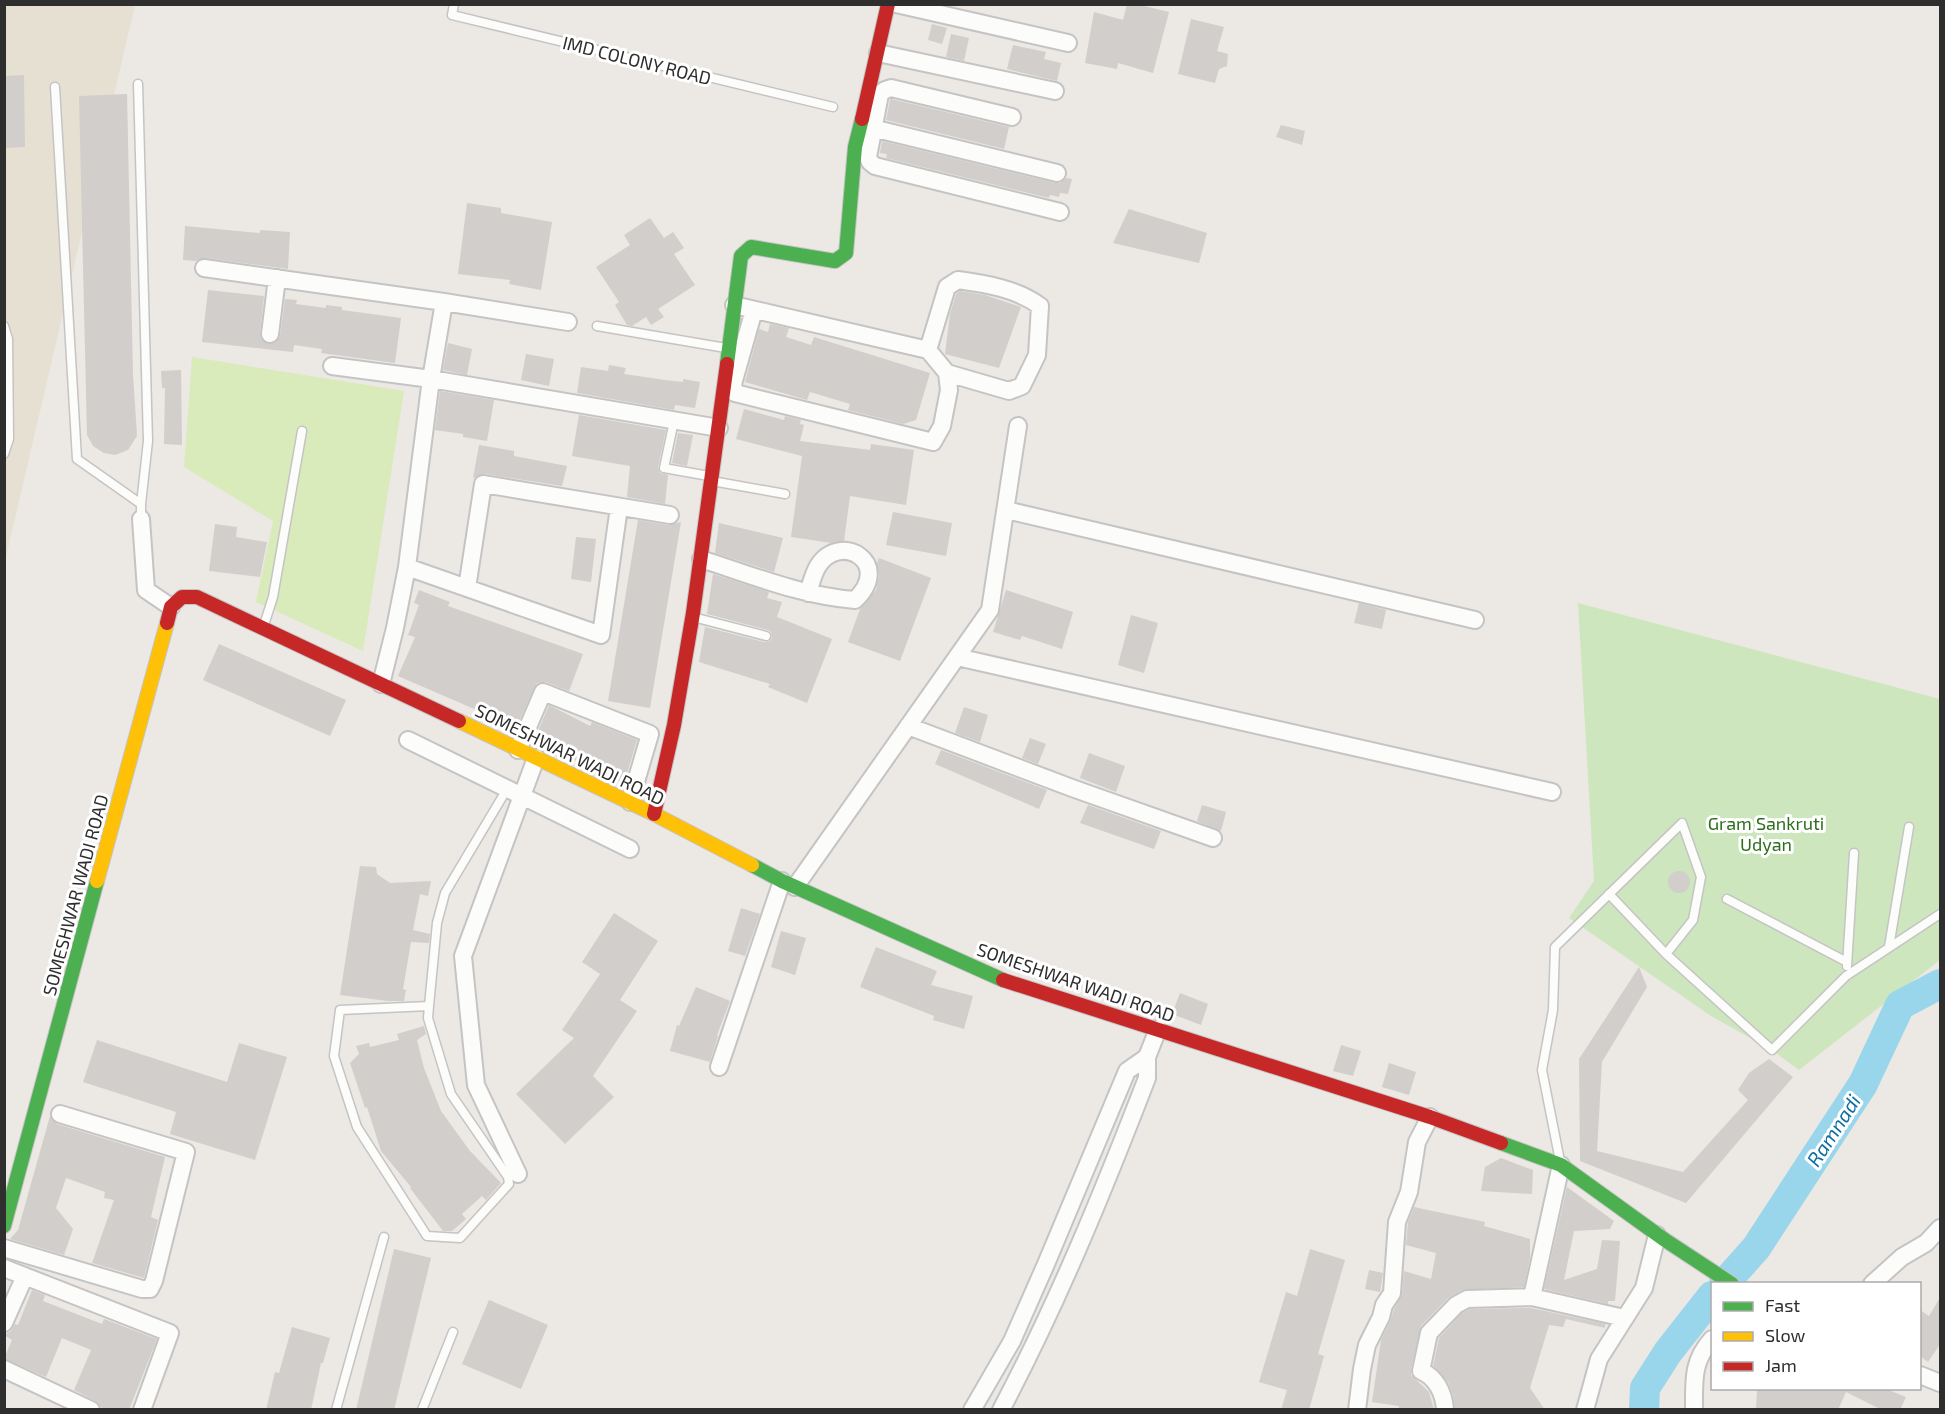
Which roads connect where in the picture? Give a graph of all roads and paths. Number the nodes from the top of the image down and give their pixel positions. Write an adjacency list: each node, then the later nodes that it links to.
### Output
1 (454, 4): 9 (lane, IMD COLONY ROAD)
2 (888, 4): 5 (street)
3 (896, 4): 4 (street)
4 (1068, 43)
5 (878, 53): 8 (street); 11 (street)
6 (138, 84): 37 (lane)
7 (55, 87): 37 (lane)
8 (1055, 91)
9 (833, 107)
10 (1012, 117): 11 (street)
11 (867, 126): 12 (street); 13 (street); 17 (street)
12 (1057, 172)
13 (1060, 212)
14 (204, 268): 15 (street)
15 (277, 278): 16 (street); 22 (street)
16 (444, 302): 19 (street); 27 (street)
17 (735, 305): 18 (street); 23 (street)
18 (754, 310): 24 (street); 26 (street)
19 (568, 322)
20 (4, 326): 32 (lane)
21 (597, 326): 23 (lane)
22 (270, 334)
23 (729, 349): 30 (street)
24 (928, 350): 26 (street); 26 (street)
25 (332, 366): 27 (street)
26 (947, 373)
27 (431, 379): 28 (street); 40 (street)
28 (674, 421): 30 (street); 33 (lane)
29 (1018, 426): 36 (street)
30 (719, 428): 33 (street)
31 (302, 431): 46 (lane)
32 (4, 454)
33 (712, 479): 34 (lane); 39 (street)
34 (785, 494)
35 (619, 507): 38 (street); 41 (street); 41 (street)
36 (1006, 510): 45 (street); 48 (street)
37 (141, 512): 43 (street)
38 (670, 516)
39 (701, 560): 42 (street); 44 (street)
40 (407, 567): 41 (street); 49 (street)
41 (467, 588)
42 (808, 593)
43 (171, 607): 46 (street, SOMESHWAR WADI ROAD); 78 (street, SOMESHWAR WADI ROAD)
44 (693, 617): 47 (lane); 57 (street)
45 (1475, 620)
46 (263, 628): 49 (street, SOMESHWAR WADI ROAD)
47 (766, 636)
48 (957, 657): 50 (street); 55 (street)
49 (381, 684): 52 (street, SOMESHWAR WADI ROAD)
50 (908, 726): 59 (street); 62 (street)
51 (408, 740): 54 (street)
52 (518, 750): 53 (street, SOMESHWAR WADI ROAD); 56 (street)
53 (536, 758): 54 (street); 56 (street, SOMESHWAR WADI ROAD)
54 (515, 792): 60 (street); 70 (lane); 77 (street)
55 (1552, 792)
56 (630, 802): 57 (street, SOMESHWAR WADI ROAD)
57 (654, 814): 62 (street, SOMESHWAR WADI ROAD)
58 (1909, 827): 66 (lane)
59 (1214, 838)
60 (630, 849)
61 (1854, 853): 68 (lane)
62 (788, 884): 71 (street, SOMESHWAR WADI ROAD); 73 (street)
63 (1609, 894): 67 (lane); 67 (lane); 76 (lane)
64 (1728, 899): 68 (lane)
65 (1941, 914): 66 (lane)
66 (1889, 947): 69 (lane)
67 (1666, 954): 69 (lane)
68 (1847, 962): 69 (lane)
69 (1846, 976)
70 (429, 1006): 70 (lane)
71 (1158, 1029): 72 (street); 75 (street, SOMESHWAR WADI ROAD)
72 (1147, 1057): 99 (street); 100 (street)
73 (719, 1066)
74 (60, 1114): 82 (street)
75 (1430, 1117): 76 (street, SOMESHWAR WADI ROAD); 101 (street)
76 (1561, 1165): 81 (street, SOMESHWAR WADI ROAD); 87 (street)
77 (518, 1174)
78 (4, 1226)
79 (1941, 1228): 86 (street)
80 (384, 1237): 97 (lane)
81 (1661, 1238): 85 (street, SOMESHWAR WADI ROAD); 88 (street)
82 (4, 1248)
83 (4, 1268): 84 (street)
84 (25, 1276): 89 (street); 96 (street)
85 (1729, 1282)
86 (1874, 1282)
87 (1532, 1297): 88 (street); 102 (street)
88 (1624, 1317): 103 (street)
89 (4, 1323)
90 (453, 1332): 98 (lane)
91 (1711, 1341): 104 (street)
92 (4, 1370): 95 (street)
93 (1921, 1375): 94 (street)
94 (1941, 1383)
95 (91, 1410)
96 (142, 1410)
97 (336, 1410)
98 (422, 1410)
99 (972, 1410)
100 (1001, 1410)
101 (1357, 1410)
102 (1445, 1410)
103 (1585, 1410)
104 (1694, 1410)

